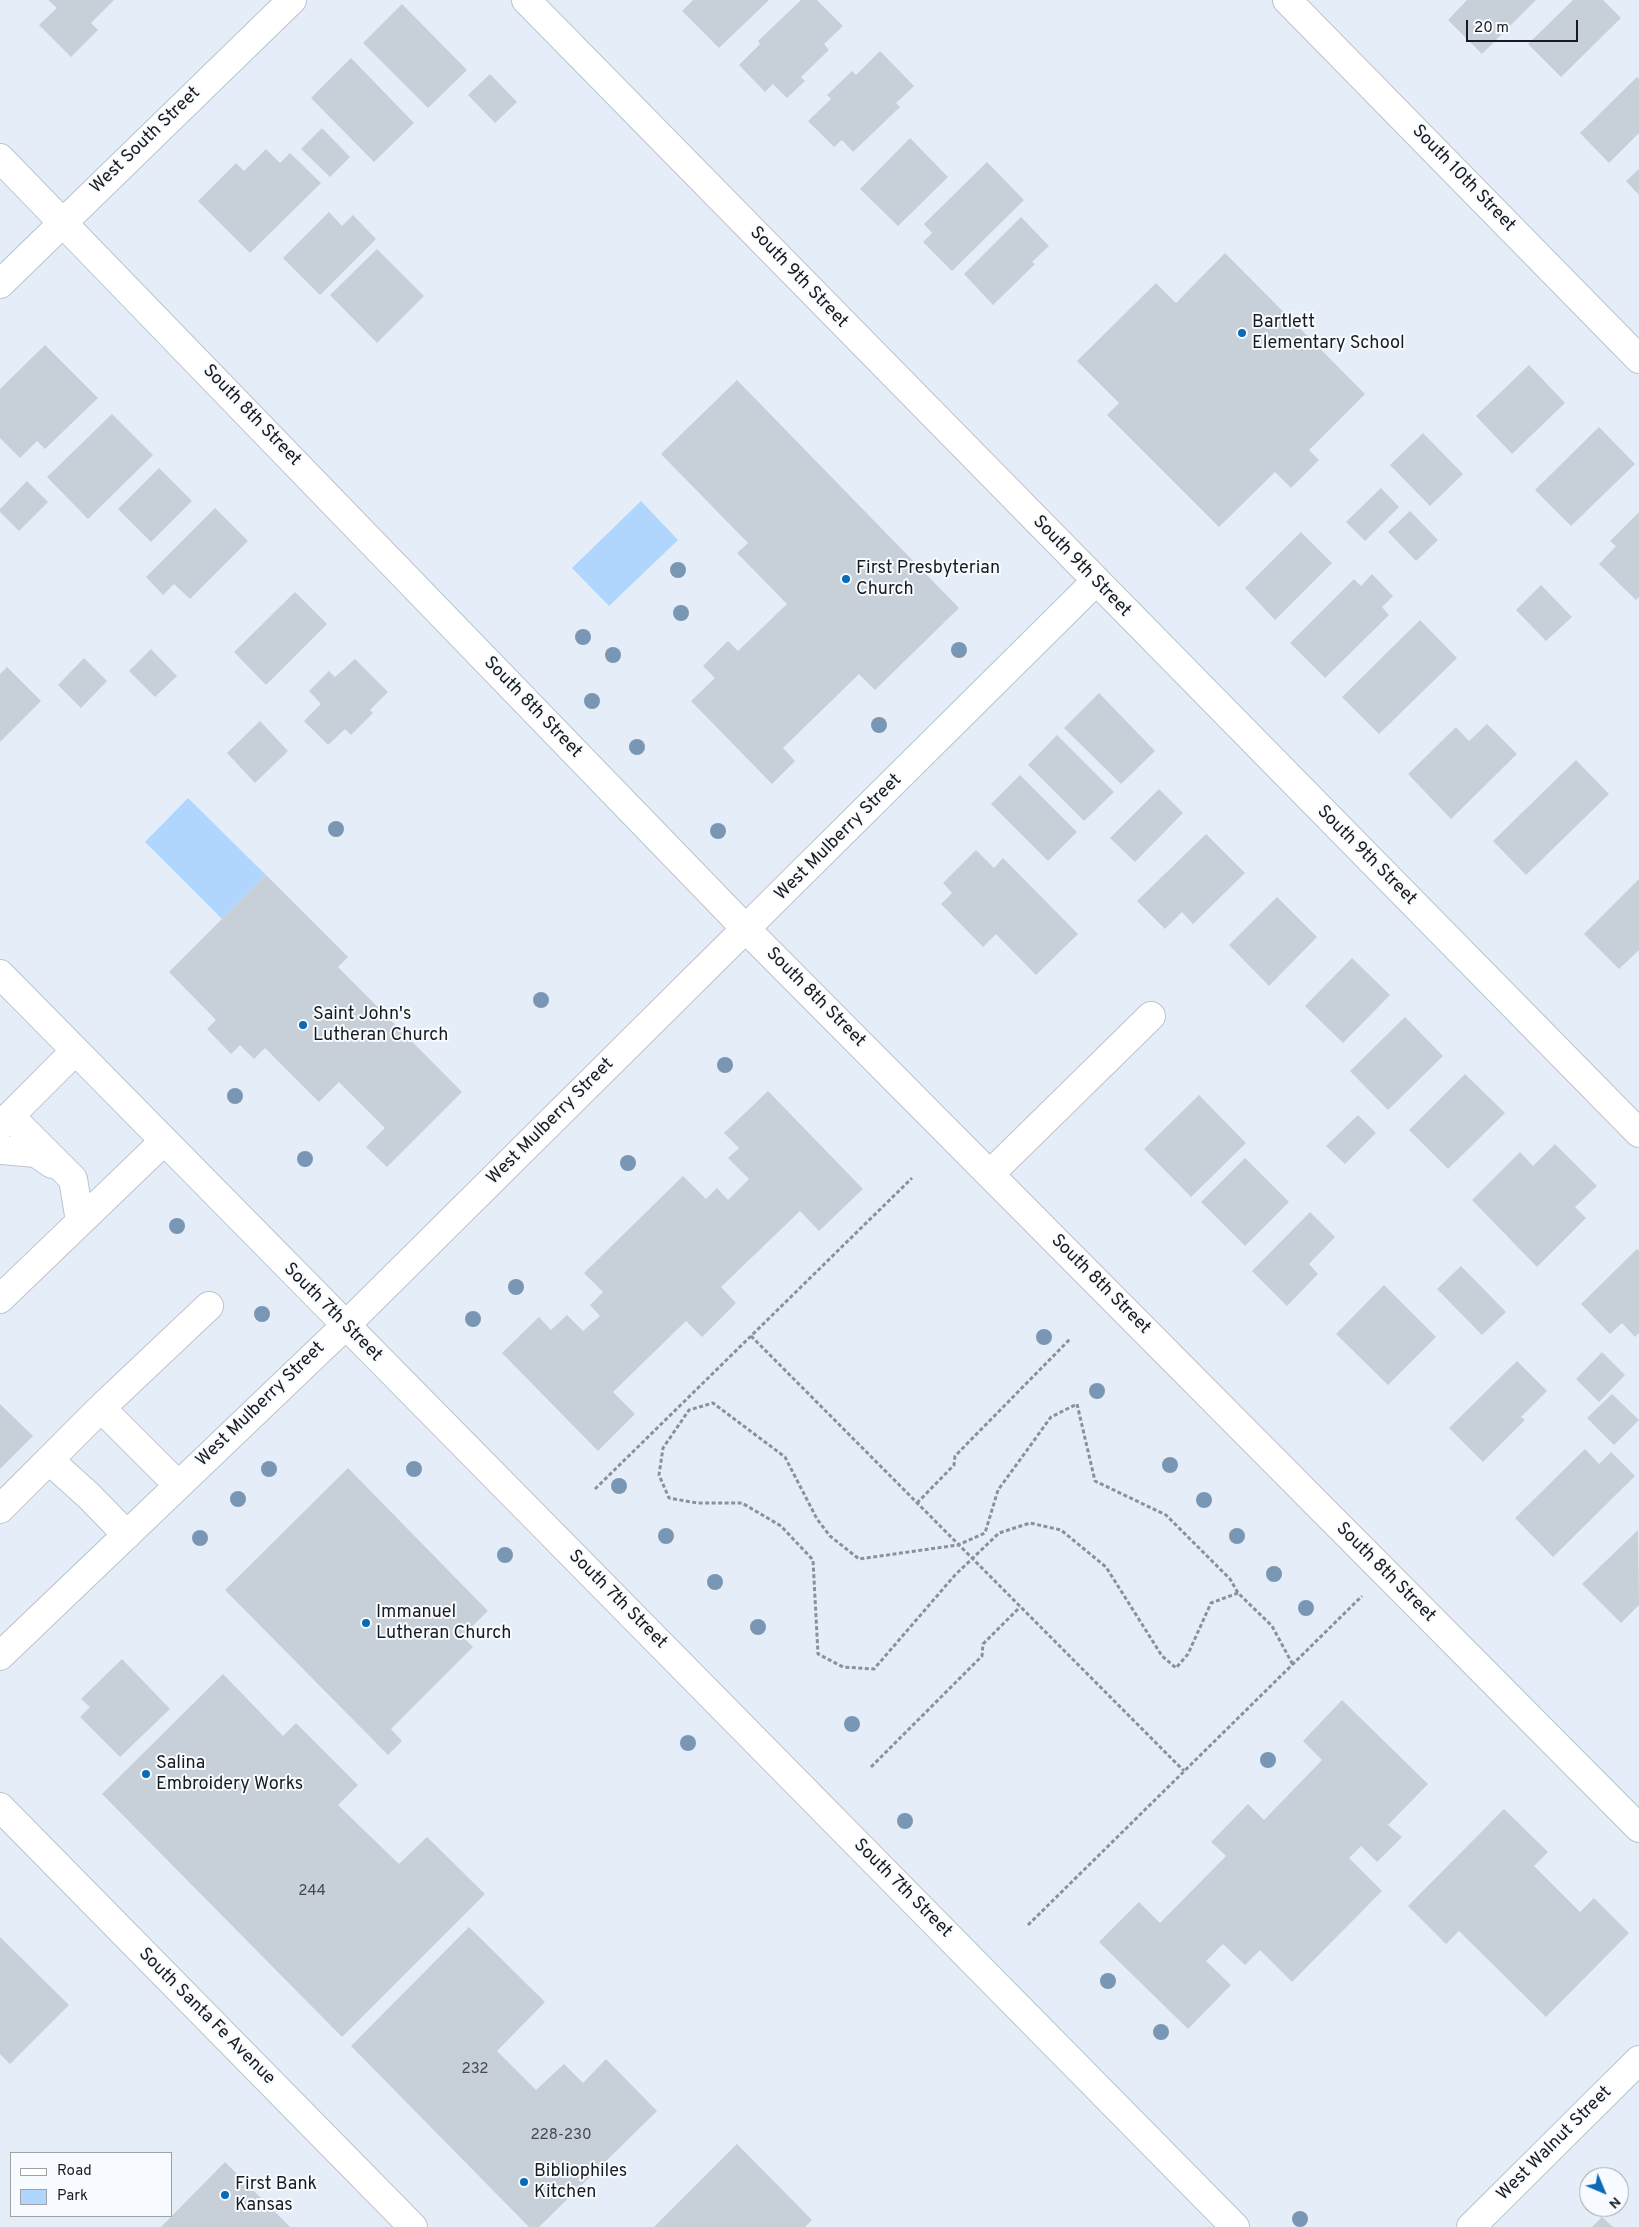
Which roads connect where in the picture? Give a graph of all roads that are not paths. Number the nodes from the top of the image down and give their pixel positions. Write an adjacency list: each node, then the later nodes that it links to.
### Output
1 (292, 0): 5 (street, West South Street)
2 (526, 0): 8 (street, South 9th Street)
3 (1287, 0): 7 (street, South 10th Street)
4 (0, 158): 5 (street, South 8th Street)
5 (63, 222): 6 (street, West South Street); 9 (street, South 8th Street)
6 (0, 284)
7 (1639, 359)
8 (1095, 582): 9 (street, West Mulberry Street); 14 (street, South 9th Street)
9 (747, 930): 17 (street, South 8th Street); 22 (street, West Mulberry Street)
10 (0, 974): 12 (street, South 7th Street)
11 (1151, 1016): 17 (street)
12 (75, 1051): 13 (street); 15 (street, South 7th Street)
13 (5, 1121): 18 (street)
14 (1639, 1133)
15 (163, 1142): 19 (street); 22 (street, South 7th Street)
16 (0, 1150): 18 (street)
17 (990, 1174): 30 (street, South 8th Street)
18 (73, 1179): 19 (street)
19 (80, 1221): 20 (street)
20 (0, 1299)
21 (209, 1306): 23 (street)
22 (345, 1326): 25 (street, West Mulberry Street); 33 (street, South 7th Street)
23 (101, 1408): 24 (street); 25 (street)
24 (49, 1460): 26 (street); 27 (street)
25 (178, 1485): 27 (street, West Mulberry Street)
26 (0, 1509)
27 (126, 1535): 28 (street, West Mulberry Street)
28 (0, 1656)
29 (0, 1807): 32 (street, South Santa Fe Avenue)
30 (1639, 1828)
31 (1639, 2060): 34 (street, West Walnut Street)
32 (413, 2227)
33 (1235, 2227)
34 (1471, 2227)

